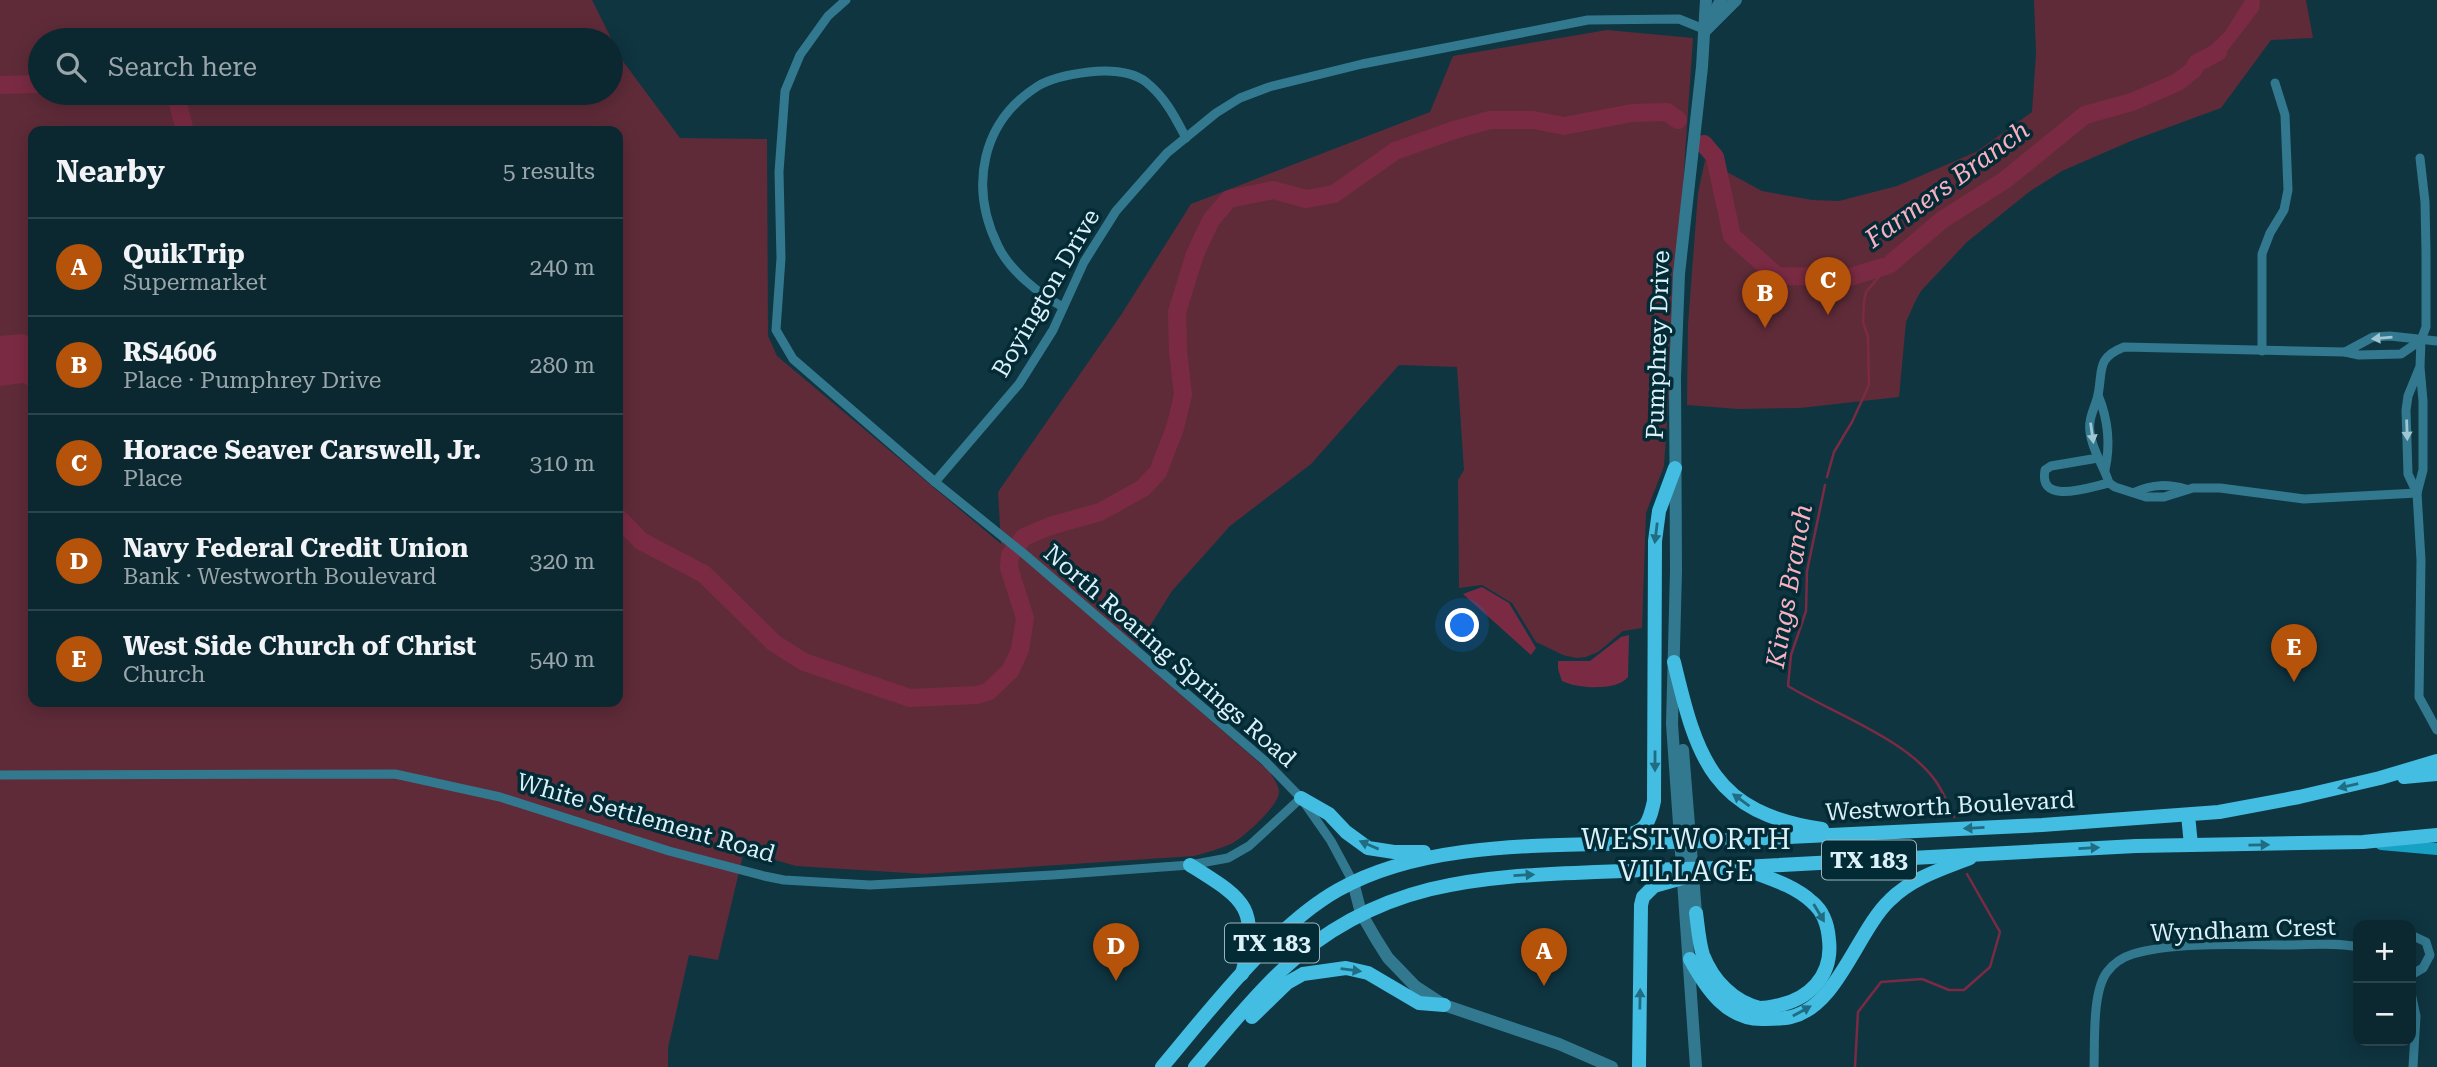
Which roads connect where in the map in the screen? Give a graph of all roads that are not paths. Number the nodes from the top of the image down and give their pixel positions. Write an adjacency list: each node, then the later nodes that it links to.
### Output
1 (846, 0): 20 (street)
2 (1706, 0): 6 (street)
3 (1721, 0): 6 (street)
4 (1727, 0): 6 (street)
5 (1736, 0): 6 (street)
6 (1706, 30): 8 (street, Boyington Drive); 18 (street, Pumphrey Drive)
7 (2275, 83): 13 (street)
8 (1186, 138): 10 (street, Boyington Drive); 10 (street)
9 (2420, 158): 11 (street)
10 (1063, 307): 20 (street, Boyington Drive)
11 (2421, 340): 12 (street); 14 (street, one-way to 14); 14 (street); 15 (street)
12 (2437, 341)
13 (2262, 351): 14 (street); 16 (street)
14 (2345, 352)
15 (2420, 367): 22 (street); 22 (street, one-way to 22)
16 (2098, 395): 17 (street, one-way to 17); 19 (street)
17 (2098, 458): 19 (street); 21 (street)
18 (1675, 468): 23 (street, Pumphrey Drive); 35 (main road, one-way to 35)
19 (2105, 470): 21 (street)
20 (935, 482): 29 (street, North Roaring Springs Road)
21 (2109, 483): 22 (street)
22 (2417, 493): 24 (street)
23 (1674, 662): 32 (main road, one-way to 23); 48 (street); 51 (street)
24 (2437, 730)
25 (2437, 761): 28 (main road, Westworth Boulevard / TX 183)
26 (2437, 774): 28 (main road)
27 (0, 775): 42 (street, White Settlement Road)
28 (2380, 778): 30 (main road, Westworth Boulevard / TX 183, one-way to 30)
29 (1301, 798): 40 (main road, one-way to 29); 42 (street, White Settlement Road); 46 (street, North Roaring Springs Road)
30 (2188, 815): 31 (main road, Westworth Boulevard / TX 183); 36 (main road)
31 (2042, 825): 32 (main road, Westworth Boulevard / TX 183, one-way to 32); 39 (main road)
32 (1852, 834): 35 (main road, Westworth Boulevard / TX 183, bridge)
33 (2437, 835): 34 (main road, Westworth Boulevard / TX 183)
34 (2363, 842): 36 (main road, Westworth Boulevard / TX 183, one-way to 34); 37 (main road)
35 (1570, 845): 38 (main road, Westworth Boulevard / TX 183)
36 (2191, 845): 39 (main road, Westworth Boulevard / TX 183, one-way to 36)
37 (2437, 849)
38 (1493, 850): 40 (main road, Westworth Boulevard / TX 183); 45 (main road)
39 (2043, 851): 41 (main road, Westworth Boulevard / TX 183)
40 (1460, 852): 46 (main road, Westworth Boulevard / TX 183)
41 (1982, 853): 43 (main road, Westworth Boulevard / TX 183); 51 (main road, one-way to 41)
42 (1190, 865): 53 (main road)
43 (1741, 867): 44 (main road, Westworth Boulevard / TX 183); 48 (main road, one-way to 48)
44 (1724, 868): 45 (main road, Westworth Boulevard / TX 183, one-way to 44, bridge); 60 (main road, one-way to 44, bridge)
45 (1494, 877): 47 (main road, Westworth Boulevard / TX 183)
46 (1353, 882): 47 (street); 53 (main road, Westworth Boulevard / TX 183)
47 (1361, 913): 54 (street); 56 (main road, Westworth Boulevard / TX 183)
48 (1696, 913)
49 (2416, 937): 52 (street)
50 (2353, 947): 62 (street, Wyndham Crest)
51 (1690, 959): 61 (street)
52 (2416, 972)
53 (1242, 974): 57 (main road, Westworth Boulevard / TX 183)
54 (1444, 1005): 56 (main road, one-way to 54); 59 (street)
55 (2414, 1046): 63 (street)
56 (1213, 1047): 58 (main road, Westworth Boulevard / TX 183)
57 (1162, 1067)
58 (1195, 1067)
59 (1612, 1067)
60 (1639, 1067)
61 (1696, 1067)
62 (2094, 1067)
63 (2413, 1067)

